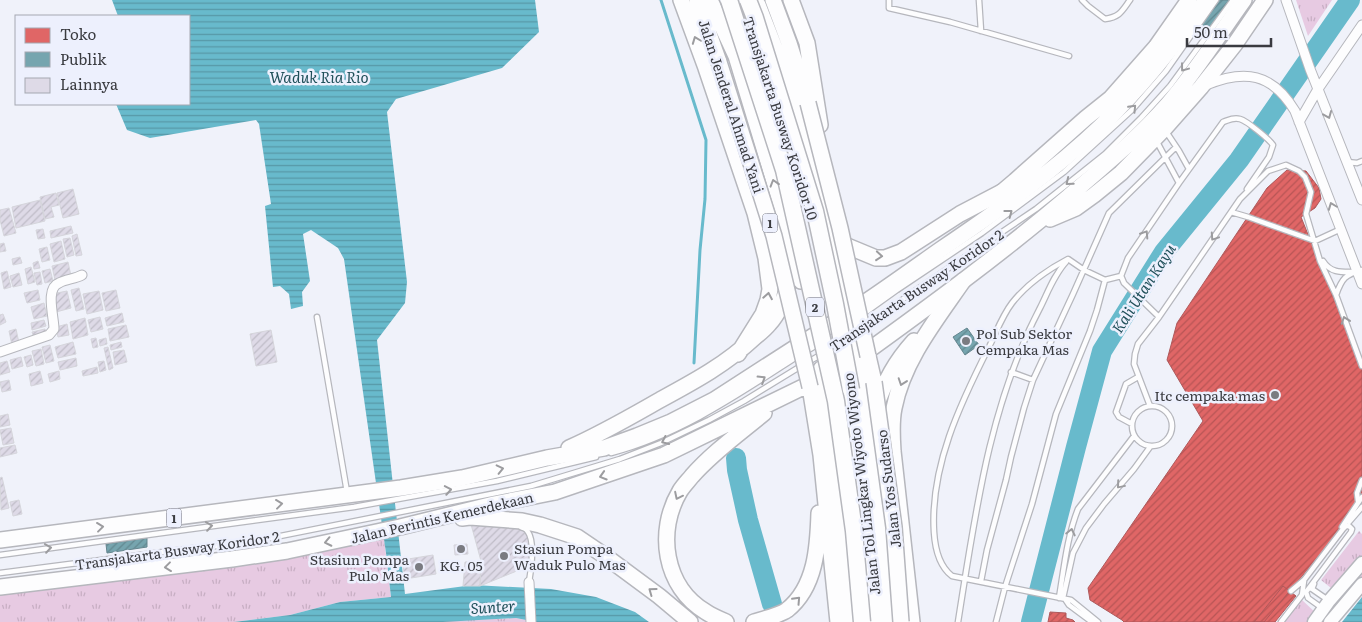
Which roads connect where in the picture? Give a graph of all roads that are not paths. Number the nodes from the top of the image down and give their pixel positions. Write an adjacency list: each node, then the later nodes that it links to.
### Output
1 (681, 0): 62 (main road, one-way to 1)
2 (698, 0): 75 (main road, Jalan Jenderal Ahmad Yani / 1, bridge)
3 (710, 0): 47 (main road, Jalan Jenderal Ahmad Yani / 1, one-way to 3)
4 (730, 0): 60 (lane, Transjakarta Busway Koridor 10); 109 (highway, Jalan Tol Lingkar Wiyoto Wiyono / 2, bridge)
5 (742, 0): 60 (lane, Transjakarta Busway Koridor 10)
6 (748, 0): 110 (highway, Jalan Tol Lingkar Wiyoto Wiyono / 2, bridge)
7 (756, 0): 34 (main road, Jalan Jenderal Ahmad Yani / 1)
8 (773, 0): 63 (main road, 1, bridge)
9 (792, 0): 28 (main road)
10 (889, 0): 23 (lane)
11 (979, 0): 23 (lane)
12 (1082, 0): 13 (lane)
13 (1130, 0)
14 (1189, 0): 38 (main road)
15 (1206, 0): 42 (main road)
16 (1216, 0): 60 (lane, Transjakarta Busway Koridor 2, one-way to 16)
17 (1233, 0): 60 (lane, Transjakarta Busway Koridor 2, one-way to 60)
18 (1244, 0): 43 (main road)
19 (1265, 0): 25 (main road)
20 (1286, 0): 26 (street)
21 (1362, 16): 22 (street)
22 (1361, 26): 26 (street)
23 (981, 31): 24 (lane)
24 (1069, 56)
25 (1201, 87): 27 (street); 29 (main road)
26 (1318, 89): 27 (street); 33 (street, one-way to 33)
27 (1299, 122): 44 (street, one-way to 27)
28 (820, 126): 34 (main road); 37 (main road)
29 (1160, 134): 30 (lane); 31 (lane); 43 (main road)
30 (1176, 147): 31 (lane); 35 (lane)
31 (1165, 157): 36 (lane); 49 (lane)
32 (1362, 161): 33 (lane)
33 (1347, 162): 40 (street)
34 (813, 163): 37 (main road, Jalan Jenderal Ahmad Yani / 1)
35 (1189, 169): 36 (lane); 39 (lane)
36 (1179, 183): 52 (lane, one-way to 36)
37 (821, 190): 45 (main road, Jalan Jenderal Ahmad Yani / 1)
38 (1002, 192): 42 (main road); 45 (main road, one-way to 38)
39 (1240, 198): 41 (lane); 46 (lane)
40 (1362, 200)
41 (1231, 212): 46 (lane); 59 (lane, one-way to 59)
42 (986, 219): 60 (main road)
43 (1035, 225): 54 (main road, Jalan Perintis Kemerdekaan)
44 (1340, 228): 46 (lane); 50 (street)
45 (833, 240): 60 (main road, Jalan Jenderal Ahmad Yani / 1)
46 (1315, 241): 50 (lane); 56 (lane)
47 (795, 255): 60 (main road, Jalan Jenderal Ahmad Yani / 1); 62 (main road)
48 (1068, 259): 49 (lane); 65 (lane); 93 (lane)
49 (1084, 270): 53 (lane); 67 (lane)
50 (1360, 271): 55 (street); 56 (lane)
51 (82, 275): 61 (street)
52 (1121, 276): 53 (lane); 59 (lane)
53 (1105, 280): 99 (lane)
54 (963, 281): 58 (main road); 63 (main road, Jalan Perintis Kemerdekaan)
55 (1362, 284)
56 (1336, 295): 64 (lane, one-way to 56)
57 (317, 317): 79 (lane)
58 (938, 317): 72 (main road); 113 (main road, one-way to 113)
59 (1159, 317): 66 (lane)
60 (833, 346): 63 (main road, Jalan Jenderal Ahmad Yani / 1); 63 (main road, Jalan Perintis Kemerdekaan / 1); 69 (main road, Jalan Perintis Kemerdekaan / 1); 69 (main road, Jalan Perintis Kemerdekaan / 1); 108 (main road, 1); 109 (lane, Transjakarta Busway Koridor 10)
61 (0, 352)
62 (738, 354): 76 (main road)
63 (863, 357): 72 (main road, Jalan Yos Sudarso / 1); 112 (main road, Jalan Yos Sudarso / 1, bridge)
64 (1362, 366)
65 (1010, 372): 67 (lane); 93 (lane)
66 (1138, 378): 68 (lane); 71 (lane)
67 (1033, 380): 95 (lane)
68 (1150, 406): 71 (lane); 74 (lane)
69 (725, 415): 70 (main road, Jalan Perintis Kemerdekaan / 1); 70 (main road, Jalan Perintis Kemerdekaan / 1); 105 (main road, one-way to 105)
70 (707, 418): 76 (main road, Jalan Perintis Kemerdekaan / 1); 78 (lane, one-way to 70); 84 (main road, Jalan Perintis Kemerdekaan / 1, one-way to 84); 92 (lane, Transjakarta Busway Koridor 2, one-way to 92)
71 (1132, 424): 73 (lane)
72 (870, 427): 111 (main road, Jalan Yos Sudarso / 1)
73 (1134, 436): 74 (lane); 87 (lane, one-way to 73)
74 (1150, 447): 88 (lane, one-way to 88)
75 (821, 455): 106 (main road, one-way to 75); 107 (main road, 1)
76 (547, 458): 78 (main road, Jalan Perintis Kemerdekaan / 1, one-way to 76)
77 (1362, 480): 82 (lane)
78 (400, 493): 81 (main road, Jalan Perintis Kemerdekaan / 1)
79 (347, 496): 81 (main road, Jalan Perintis Kemerdekaan / 1); 86 (main road, Jalan Perintis Kemerdekaan / 1, one-way to 79)
80 (1362, 496): 82 (lane)
81 (377, 497): 89 (lane, Transjakarta Busway Koridor 2, one-way to 81)
82 (1360, 505): 85 (lane)
83 (493, 519): 84 (main road); 96 (lane); 104 (main road, one-way to 83)
84 (429, 520): 98 (main road, Jalan Perintis Kemerdekaan / 1, one-way to 98)
85 (1343, 529): 91 (lane); 94 (lane)
86 (0, 540)
87 (1066, 551): 88 (lane); 101 (lane)
88 (1073, 552): 101 (lane)
89 (0, 555)
90 (1362, 562): 102 (main road)
91 (1324, 568): 102 (lane); 102 (lane)
92 (0, 573)
93 (965, 578): 95 (lane); 114 (lane)
94 (1304, 580): 100 (lane); 118 (lane)
95 (981, 581): 99 (lane)
96 (529, 584): 103 (street)
97 (1362, 584): 120 (main road)
98 (0, 587)
99 (1005, 587): 101 (lane); 115 (lane)
100 (1291, 591)
101 (1061, 598): 116 (lane); 117 (lane)
102 (1326, 605): 119 (main road)
103 (531, 622)
104 (690, 622)
105 (726, 622)
106 (754, 622)
107 (838, 622)
108 (849, 622)
109 (860, 622)
110 (877, 622)
111 (890, 622)
112 (901, 622)
113 (912, 622)
114 (958, 622)
115 (996, 622)
116 (1092, 622)
117 (1098, 622)
118 (1281, 622)
119 (1314, 622)
120 (1330, 622)

